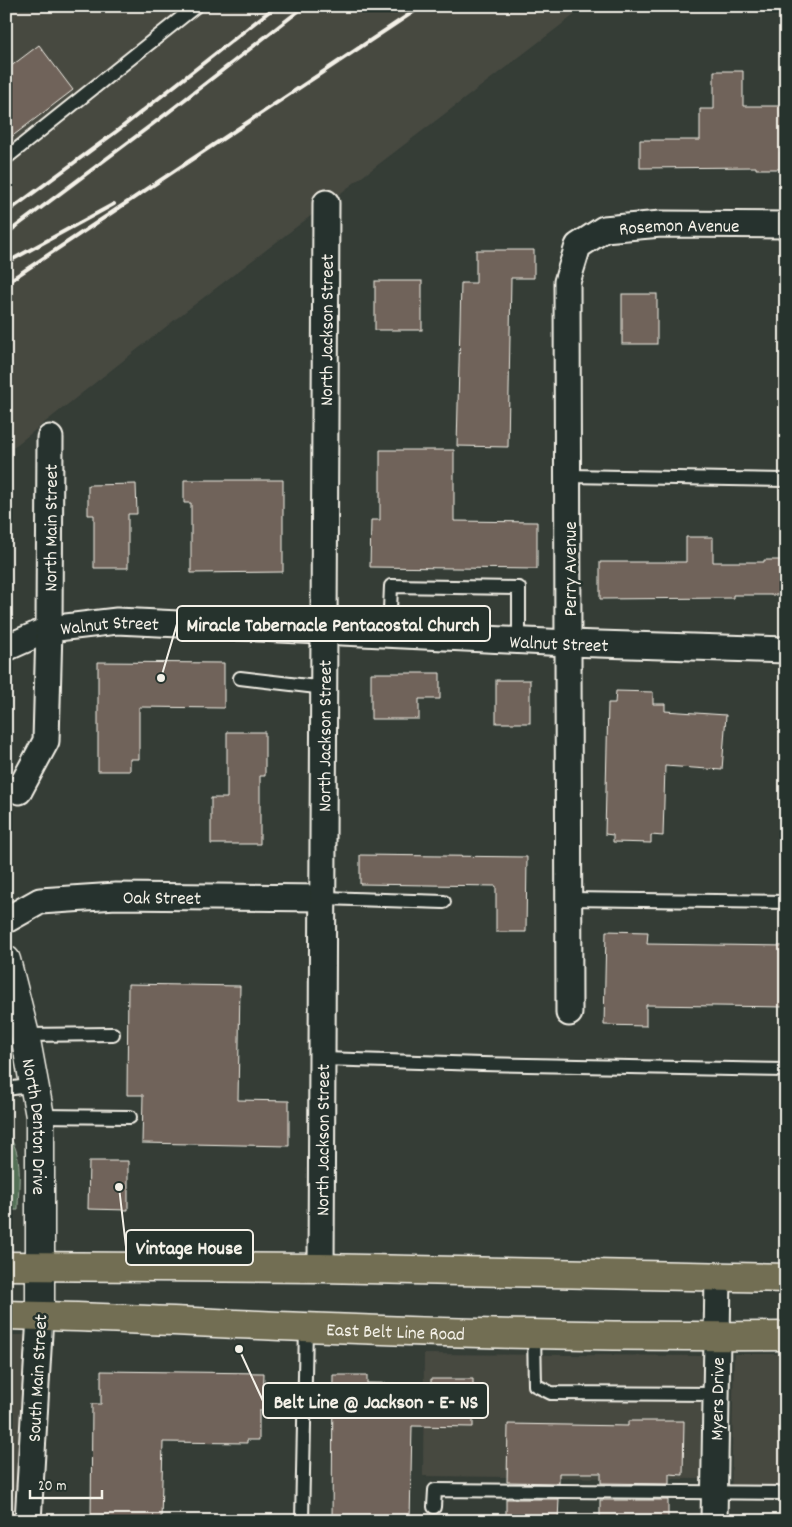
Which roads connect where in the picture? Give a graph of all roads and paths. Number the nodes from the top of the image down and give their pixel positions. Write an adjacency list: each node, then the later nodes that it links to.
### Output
1 (196, 6): 2 (lane)
2 (6, 158)
3 (326, 203): 10 (street, North Jackson Street)
4 (786, 225): 5 (street, Rosemon Avenue)
5 (578, 246): 7 (street, Perry Avenue)
6 (50, 438): 9 (street, North Main Street)
7 (569, 476): 8 (lane); 13 (street, Perry Avenue)
8 (786, 480)
9 (49, 629): 10 (street, Walnut Street); 14 (street, Walnut Street); 18 (street, North Main Street)
10 (325, 630): 11 (street, Walnut Street); 17 (street, North Jackson Street)
11 (390, 634): 12 (street, Walnut Street); 12 (lane)
12 (519, 641): 13 (street, Walnut Street)
13 (568, 644): 15 (street, Walnut Street); 20 (street, Perry Avenue)
14 (6, 648)
15 (786, 650)
16 (240, 678): 17 (lane)
17 (325, 688): 19 (street, North Jackson Street)
18 (19, 791)
19 (324, 898): 21 (lane); 23 (street, Oak Street); 28 (street, North Jackson Street)
20 (569, 899): 22 (lane); 25 (street, Perry Avenue)
21 (444, 902)
22 (786, 902)
23 (6, 920)
24 (6, 960): 27 (street, North Denton Drive)
25 (569, 1013)
26 (113, 1034): 27 (lane)
27 (26, 1035): 30 (street, North Denton Drive)
28 (323, 1059): 29 (lane); 36 (street, North Jackson Street)
29 (786, 1070)
30 (36, 1085): 31 (lane); 32 (street, North Denton Drive)
31 (6, 1089)
32 (40, 1116): 33 (lane); 35 (street, North Denton Drive)
33 (130, 1117)
34 (6, 1266): 35 (main road)
35 (41, 1266): 36 (main road); 40 (street, South Main Street)
36 (322, 1268): 37 (main road)
37 (718, 1277): 38 (main road); 43 (street, Myers Drive)
38 (786, 1278)
39 (6, 1315): 40 (main road, East Belt Line Road)
40 (40, 1316): 41 (main road, East Belt Line Road); 49 (street, South Main Street)
41 (306, 1327): 42 (main road, East Belt Line Road); 50 (lane)
42 (534, 1333): 43 (main road, East Belt Line Road); 45 (lane)
43 (717, 1336): 44 (main road, East Belt Line Road); 45 (street, Myers Drive)
44 (786, 1336)
45 (716, 1394): 46 (street, Myers Drive)
46 (714, 1493): 47 (lane); 48 (lane); 51 (street, Myers Drive)
47 (786, 1494)
48 (434, 1507)
49 (28, 1521)
50 (302, 1521)
51 (714, 1521)

